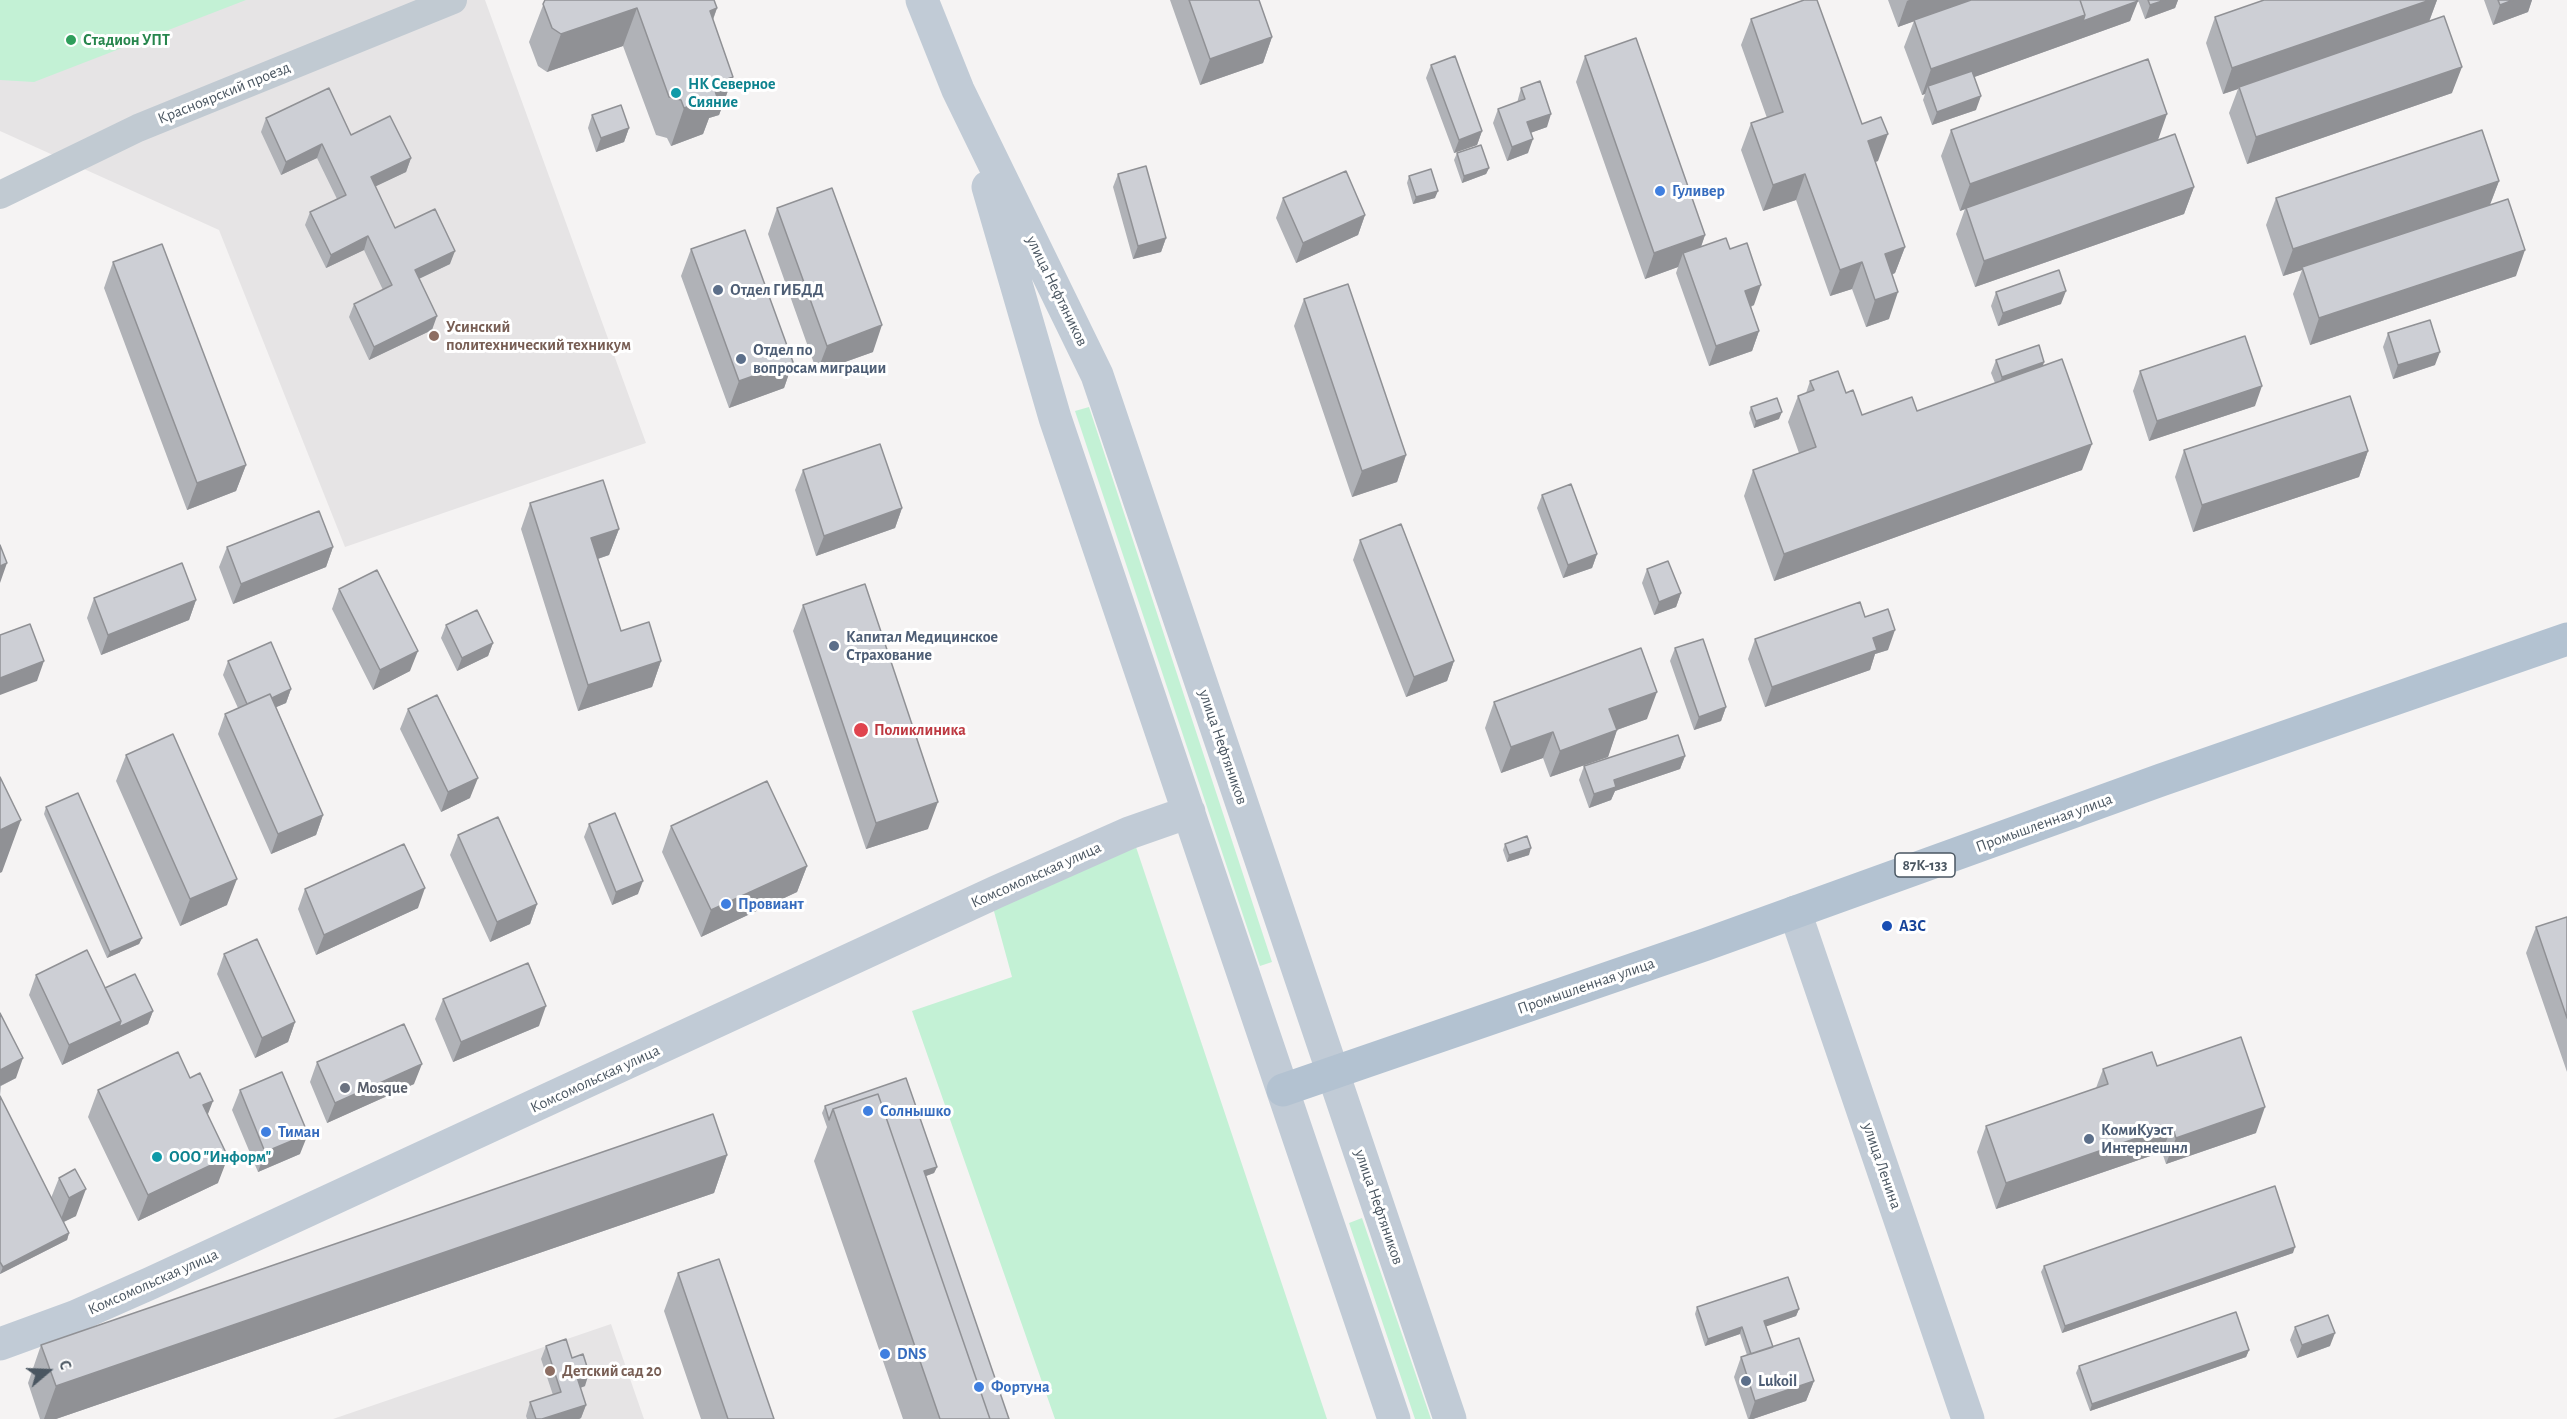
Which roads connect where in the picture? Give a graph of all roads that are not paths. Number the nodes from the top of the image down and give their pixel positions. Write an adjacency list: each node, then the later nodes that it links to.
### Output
1 (453, 0): 4 (street, Красноярский проезд)
2 (922, 0): 3 (main road, улица Нефтяников)
3 (958, 90): 6 (main road, улица Нефтяников); 8 (main road, улица Нефтяников)
4 (0, 195)
5 (2567, 639): 7 (main road, Промышленная улица / 87К-133)
6 (1189, 812): 9 (main road, улица Нефтяников); 10 (main road, Комсомольская улица)
7 (1795, 912): 8 (main road, Промышленная улица / 87К-133); 13 (main road, улица Ленина)
8 (1333, 1073): 9 (main road, Промышленная улица / 87К-133); 12 (main road, улица Нефтяников)
9 (1283, 1090): 11 (main road, улица Нефтяников)
10 (0, 1344)
11 (1394, 1419)
12 (1450, 1419)
13 (1968, 1419)

